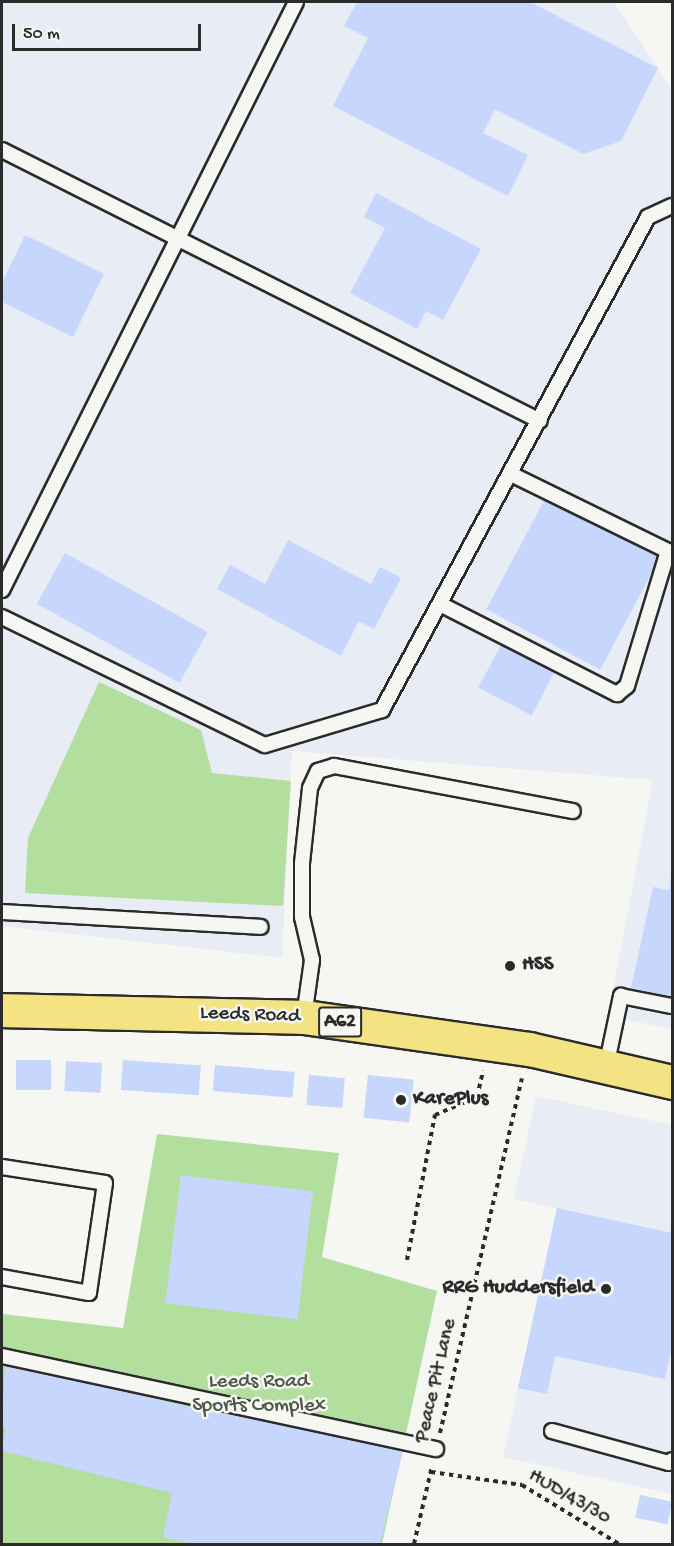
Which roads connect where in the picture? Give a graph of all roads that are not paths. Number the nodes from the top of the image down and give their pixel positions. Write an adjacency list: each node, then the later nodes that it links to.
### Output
1 (296, 2): 4 (lane)
2 (2, 150): 4 (lane)
3 (672, 206): 5 (lane)
4 (175, 240): 5 (lane); 7 (lane)
5 (540, 421): 6 (lane)
6 (511, 474): 8 (lane); 8 (lane)
7 (2, 590)
8 (440, 604): 9 (lane)
9 (2, 617)
10 (573, 811): 15 (lane)
11 (2, 912): 12 (lane)
12 (261, 927)
13 (672, 1006): 16 (lane)
14 (2, 1010): 15 (main road, Leeds Road / A62)
15 (304, 1017): 16 (main road, Leeds Road / A62)
16 (606, 1067): 17 (main road, Leeds Road / A62)
17 (672, 1082)
18 (2, 1167): 19 (lane)
19 (2, 1277)
20 (2, 1356): 22 (lane)
21 (552, 1431): 23 (lane)
22 (436, 1449)
23 (672, 1460)

